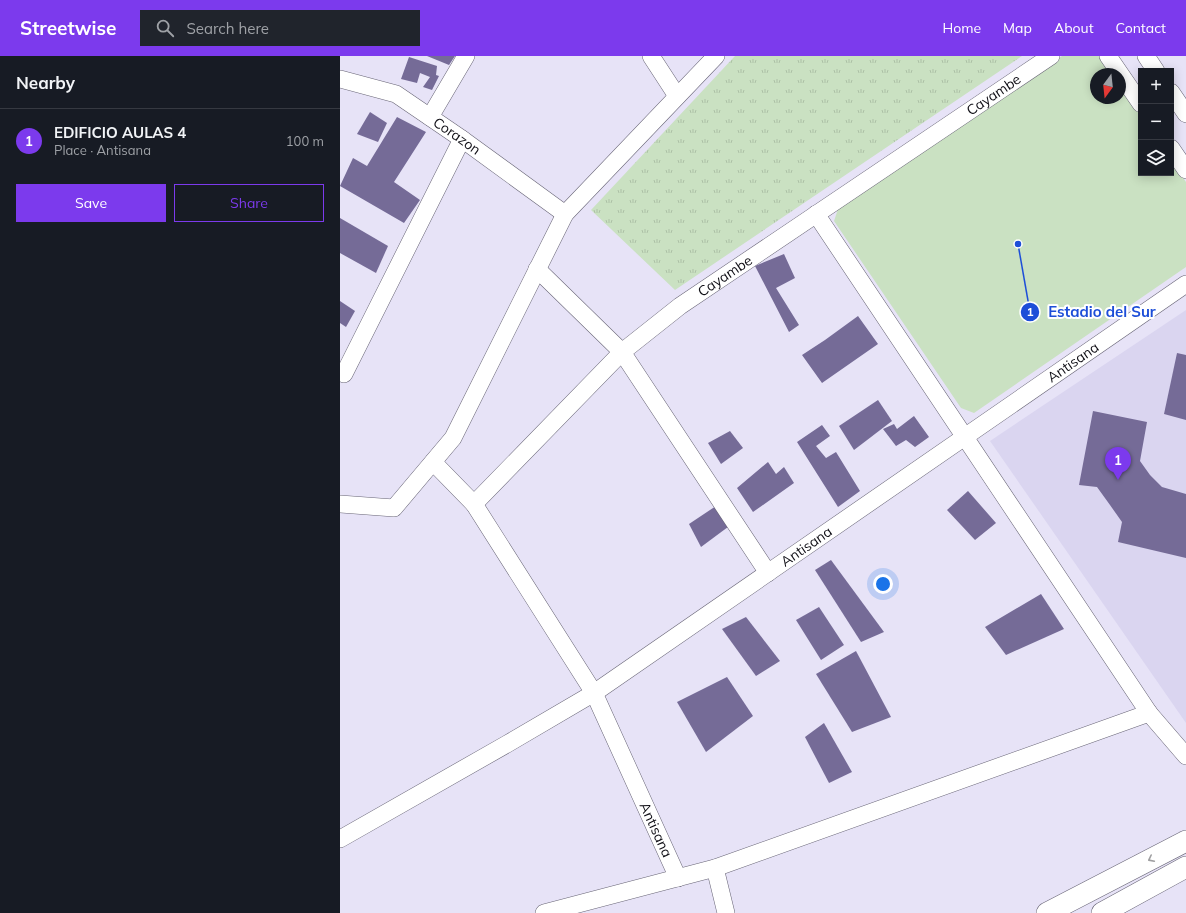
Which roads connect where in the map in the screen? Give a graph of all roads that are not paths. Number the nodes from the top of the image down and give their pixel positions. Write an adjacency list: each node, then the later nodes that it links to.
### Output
1 (466, 56): 13 (street)
2 (651, 56): 9 (street)
3 (716, 56): 9 (street)
4 (1051, 56): 18 (street, Cayambe)
5 (1108, 56): 11 (street)
6 (1146, 56): 7 (street)
7 (1154, 68)
8 (340, 79): 13 (street, Corazon)
9 (677, 96): 17 (street)
10 (1174, 96): 12 (street)
11 (1138, 100)
12 (1186, 114)
13 (430, 117): 14 (street, Corazon)
14 (462, 139): 17 (street, Corazon); 22 (street)
15 (1174, 152): 16 (street)
16 (1186, 170)
17 (565, 214): 19 (street)
18 (816, 214): 21 (street, Cayambe); 23 (street)
19 (537, 269): 21 (street); 24 (street)
20 (1186, 284): 23 (street, Antisana)
21 (622, 352): 26 (street, Cayambe); 27 (street)
22 (344, 374)
23 (965, 437): 27 (street, Antisana); 29 (street)
24 (433, 462): 25 (street); 26 (street)
25 (340, 504)
26 (474, 504): 28 (street)
27 (768, 573): 28 (street, Antisana)
28 (594, 693): 31 (street); 35 (street, Antisana)
29 (1148, 713): 30 (street); 34 (street)
30 (1186, 756)
31 (340, 839)
32 (1186, 842): 38 (main road, one-way to 38)
33 (1186, 867): 39 (main road)
34 (715, 868): 35 (street); 37 (street)
35 (678, 878): 36 (street)
36 (544, 913)
37 (726, 913)
38 (1047, 913)
39 (1102, 913)

